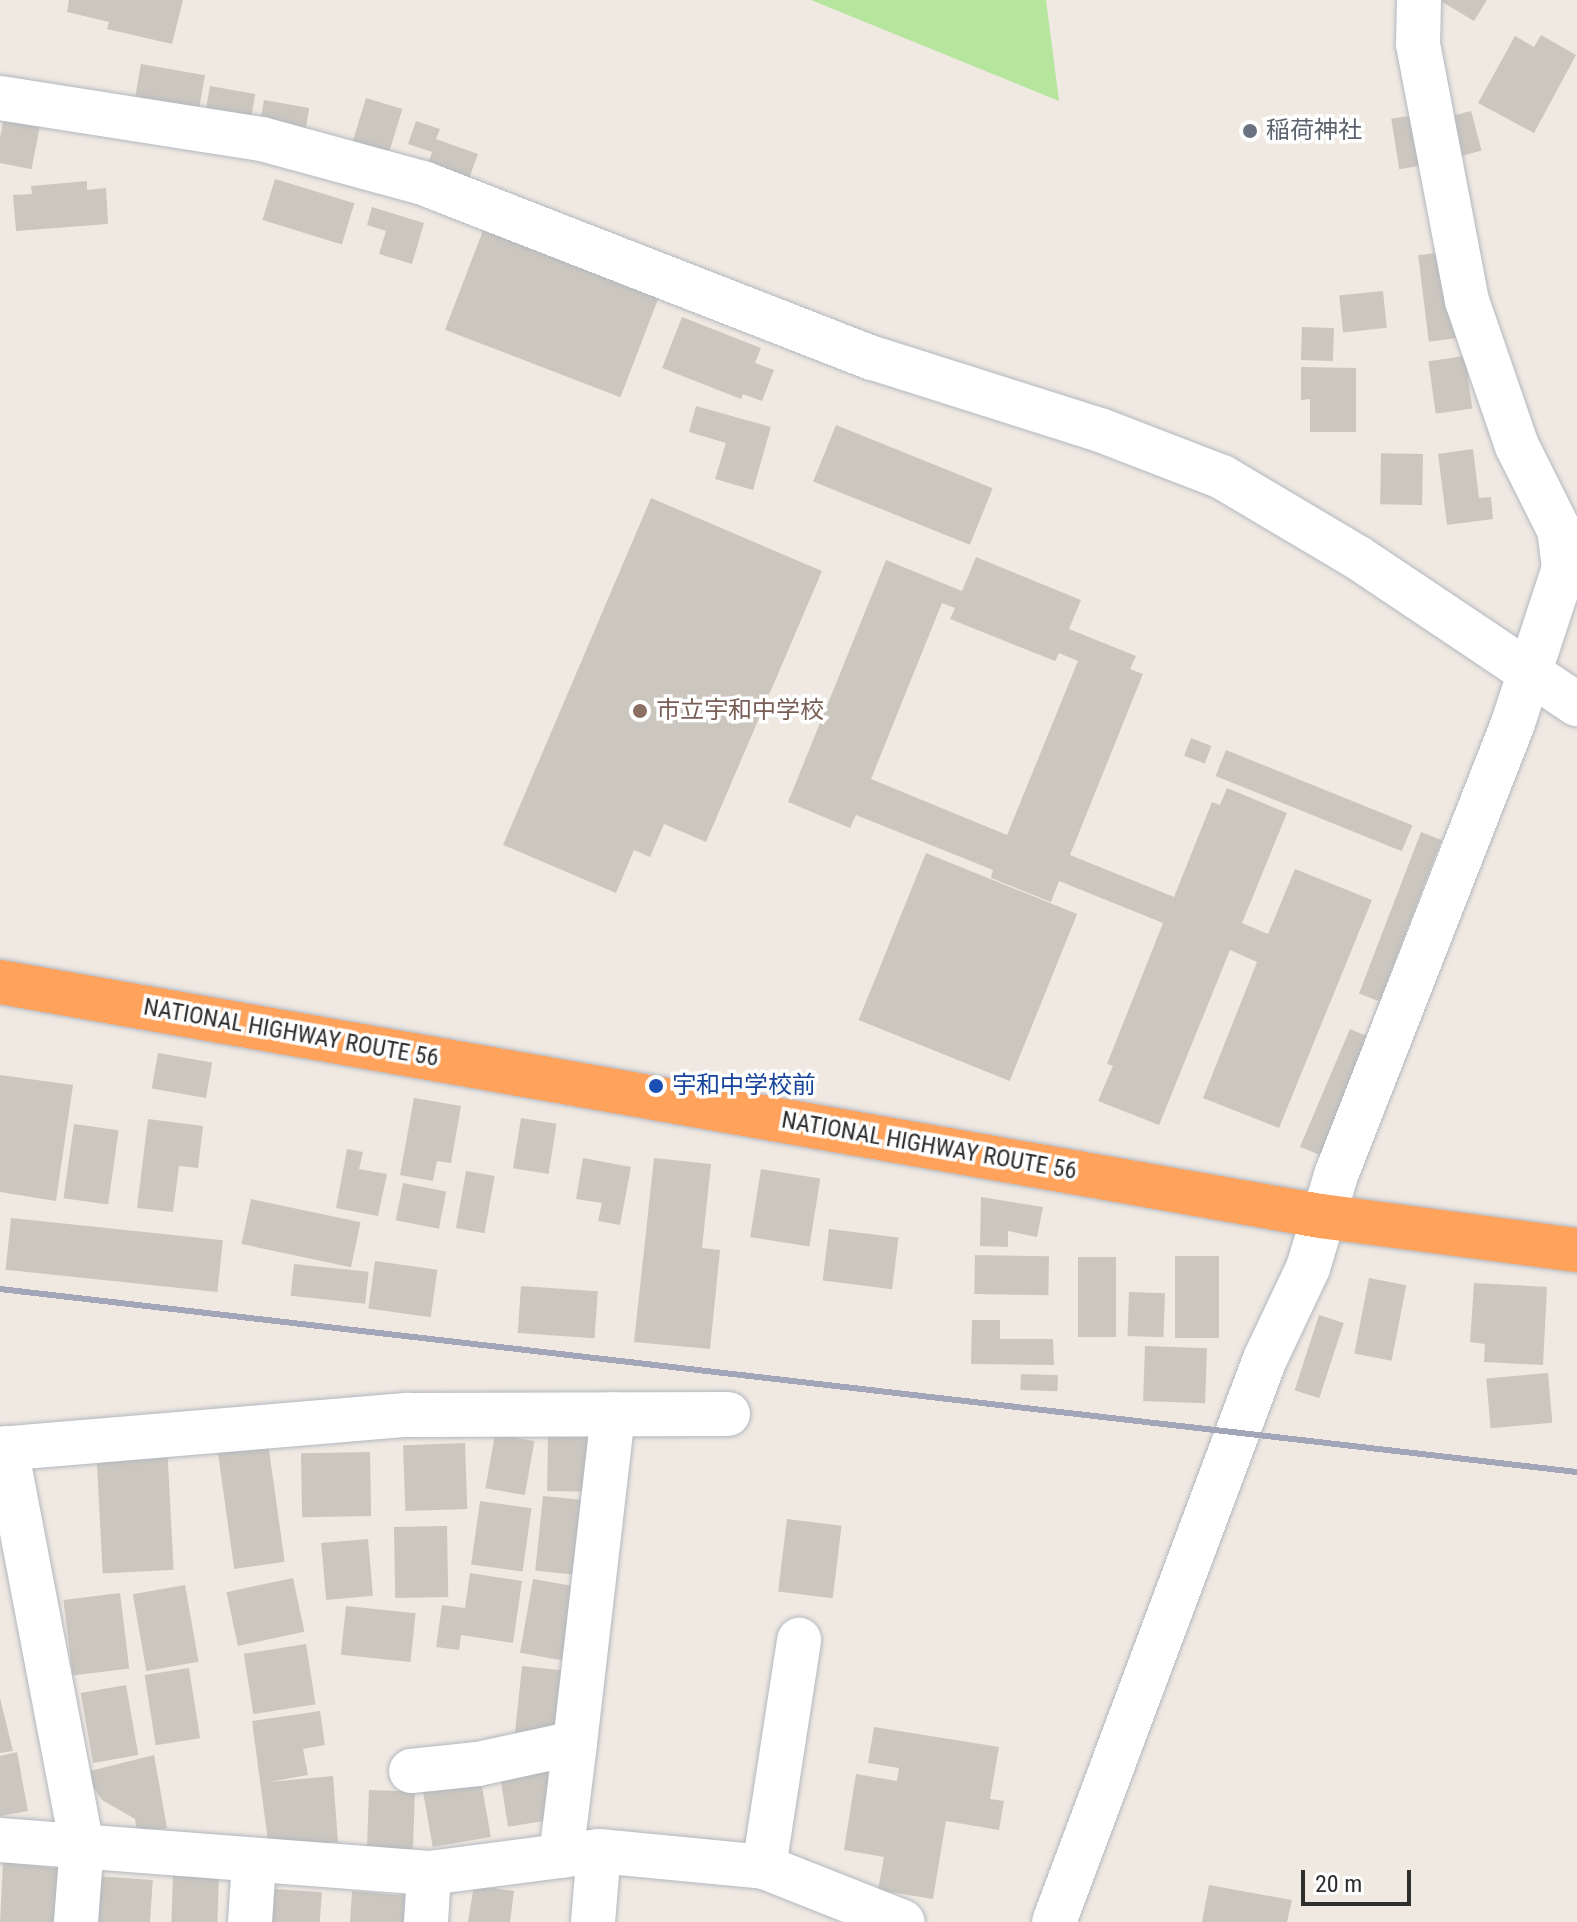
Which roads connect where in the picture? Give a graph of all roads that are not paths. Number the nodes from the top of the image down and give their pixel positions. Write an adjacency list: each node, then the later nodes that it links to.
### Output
1 (1419, 0): 3 (street)
2 (0, 98): 4 (street)
3 (1568, 525): 4 (street)
4 (1529, 672): 5 (street); 7 (street)
5 (1577, 704)
6 (0, 982): 7 (highway, NATIONAL HIGHWAY ROUTE 56)
7 (1321, 1216): 8 (highway, NATIONAL HIGHWAY ROUTE 56); 27 (street)
8 (1577, 1250)
9 (613, 1414): 10 (street); 11 (street); 13 (street)
10 (728, 1414)
11 (3, 1448): 16 (street)
12 (799, 1640): 19 (street)
13 (575, 1743): 14 (street); 17 (street)
14 (411, 1771)
15 (0, 1840): 16 (street)
16 (82, 1845): 18 (street); 22 (street)
17 (580, 1853): 19 (street); 20 (street); 25 (street)
18 (254, 1862): 20 (street); 23 (street)
19 (764, 1867): 21 (street)
20 (429, 1873): 24 (street)
21 (805, 1905): 26 (street)
22 (76, 1922)
23 (250, 1922)
24 (426, 1922)
25 (593, 1922)
26 (903, 1922)
27 (1054, 1922)

